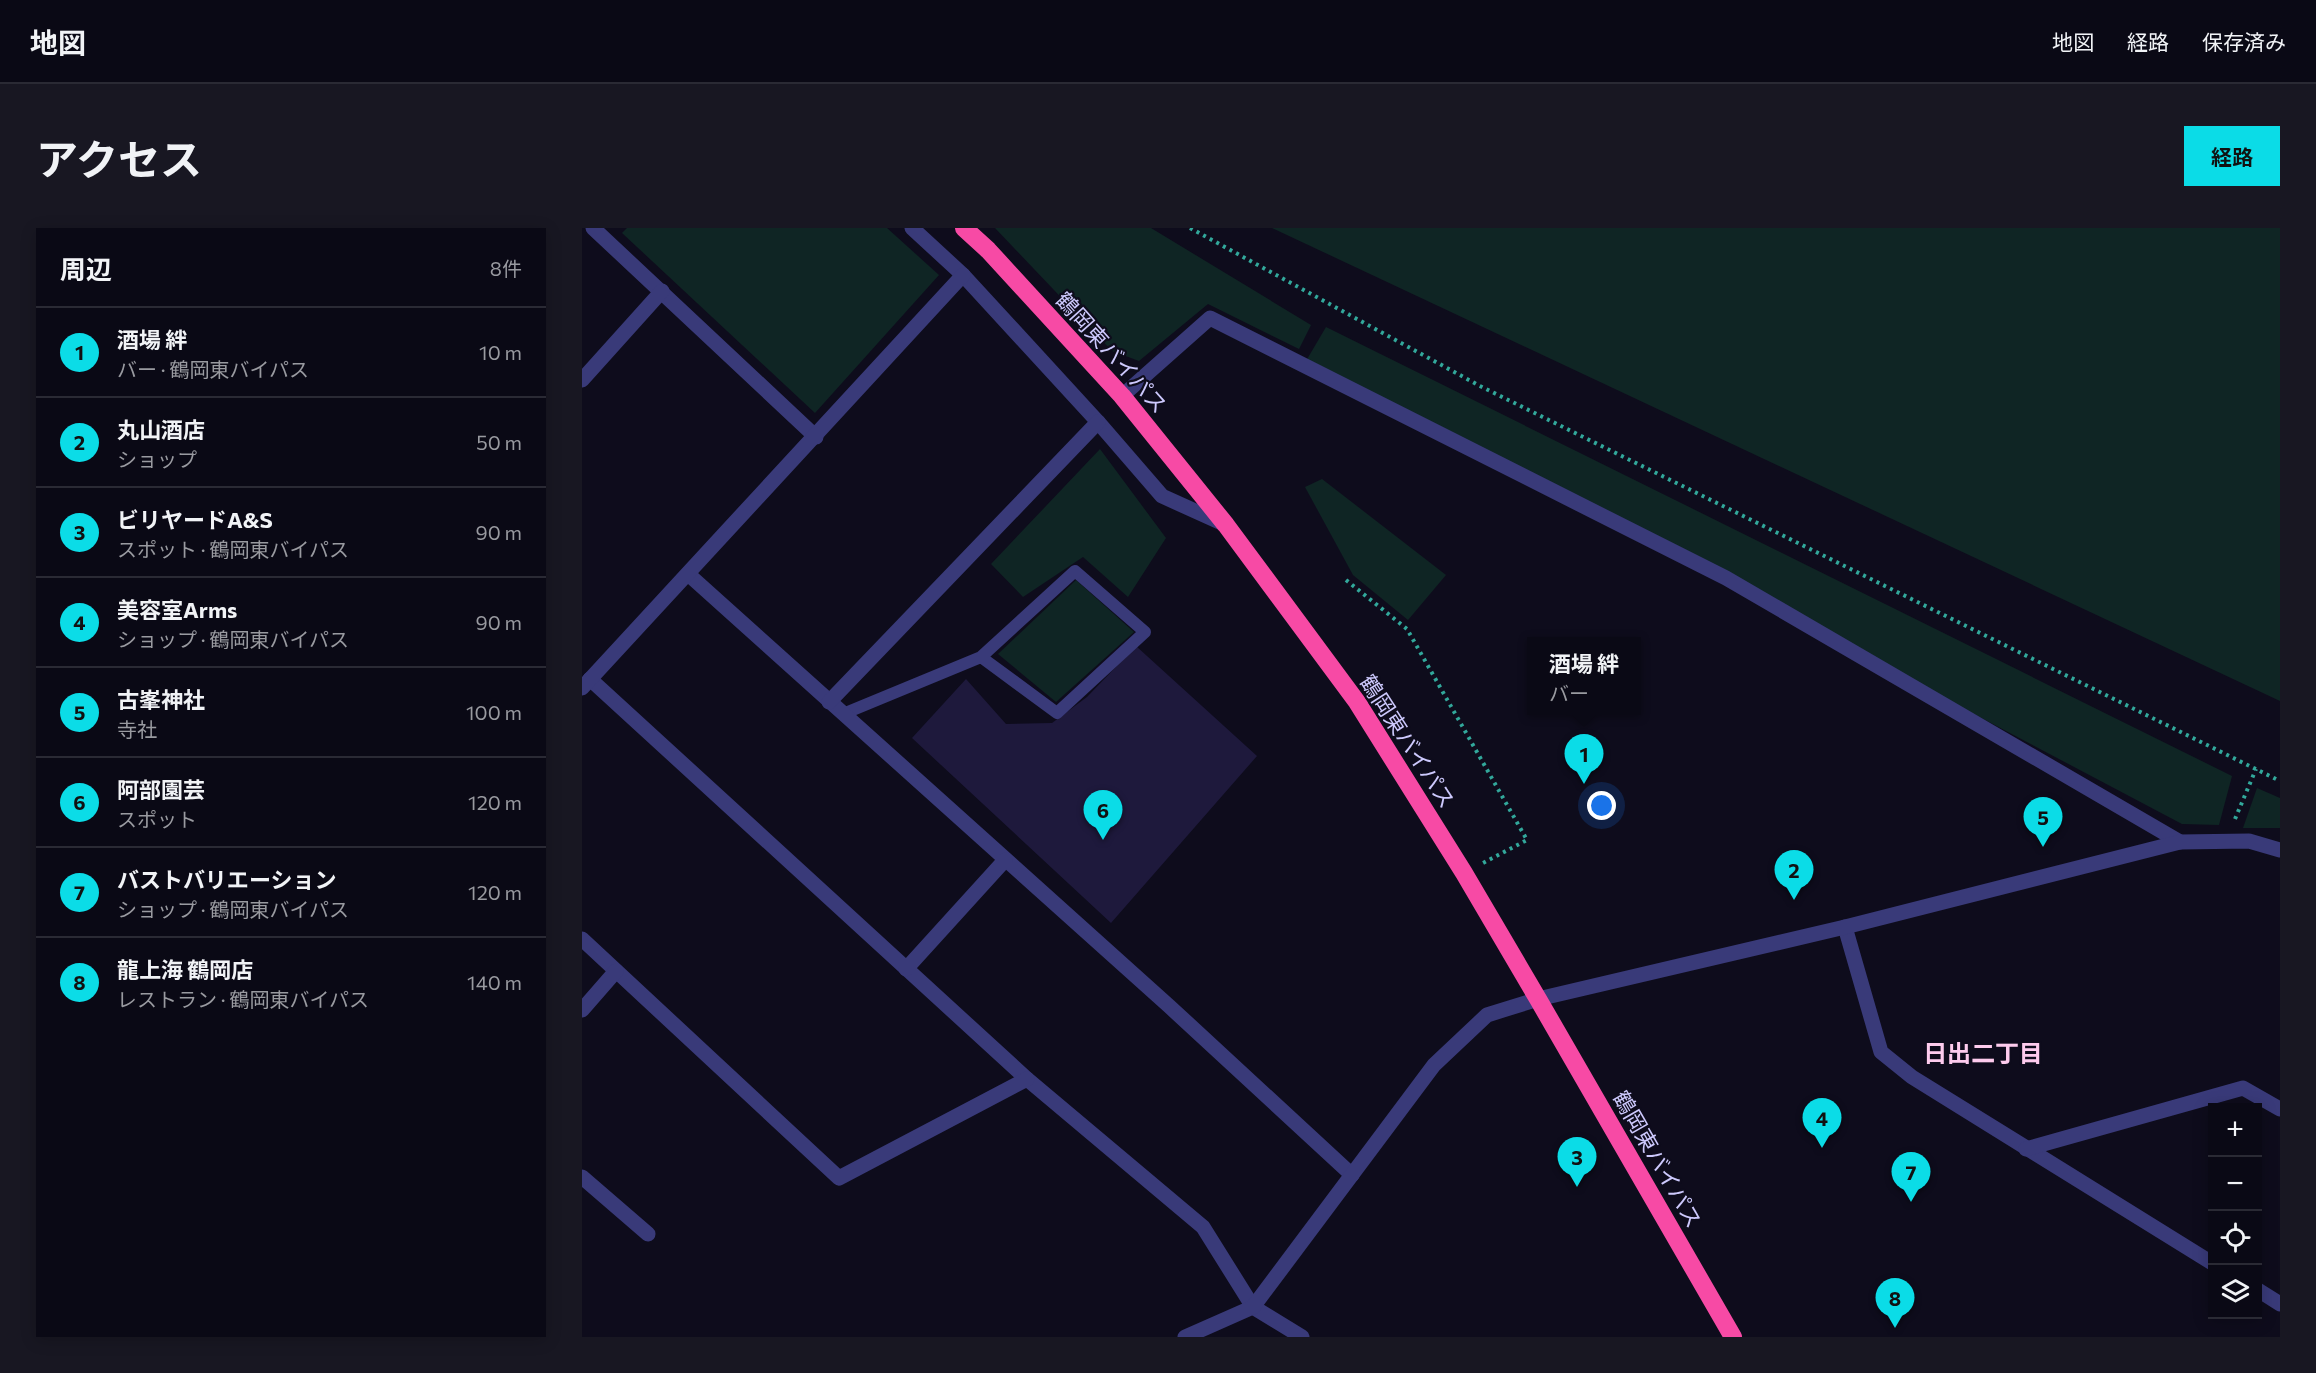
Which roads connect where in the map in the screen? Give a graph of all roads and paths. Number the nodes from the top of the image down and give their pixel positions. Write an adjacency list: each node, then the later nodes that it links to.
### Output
1 (593, 228): 6 (street)
2 (912, 228): 5 (street)
3 (964, 228): 8 (highway, 鶴岡東バイパス)
4 (1190, 228): 18 (path)
5 (963, 275): 9 (street); 10 (street)
6 (662, 291): 7 (street); 10 (street)
7 (582, 380)
8 (1122, 396): 11 (highway, 鶴岡東バイパス); 21 (street)
9 (1098, 422): 11 (street); 16 (street)
10 (816, 436): 12 (street)
11 (1226, 525): 24 (highway, 鶴岡東バイパス)
12 (687, 574): 15 (street); 16 (street)
13 (1346, 580): 24 (path)
14 (981, 657): 14 (lane); 17 (lane)
15 (586, 683): 27 (street)
16 (830, 702): 17 (street)
17 (843, 714): 23 (street)
18 (2256, 769): 19 (path); 20 (path)
19 (2280, 781)
20 (2226, 841): 21 (street); 22 (street)
21 (2180, 842): 25 (street)
22 (2280, 850)
23 (1005, 860): 27 (street); 34 (street)
24 (1464, 873): 29 (highway, 鶴岡東バイパス)
25 (1845, 927): 29 (street); 33 (street)
26 (582, 939): 28 (street)
27 (906, 969): 31 (street)
28 (616, 971): 30 (street); 31 (street)
29 (1538, 999): 34 (street); 43 (highway, 鶴岡東バイパス)
30 (582, 1010)
31 (1027, 1079): 40 (street)
32 (2280, 1109): 33 (street)
33 (2026, 1149): 37 (street)
34 (1352, 1175): 40 (street)
35 (582, 1177): 36 (street)
36 (648, 1234)
37 (2208, 1261)
38 (2262, 1293): 39 (street)
39 (2280, 1304)
40 (1253, 1307): 41 (street); 42 (street)
41 (1185, 1337)
42 (1302, 1337)
43 (1733, 1337)

